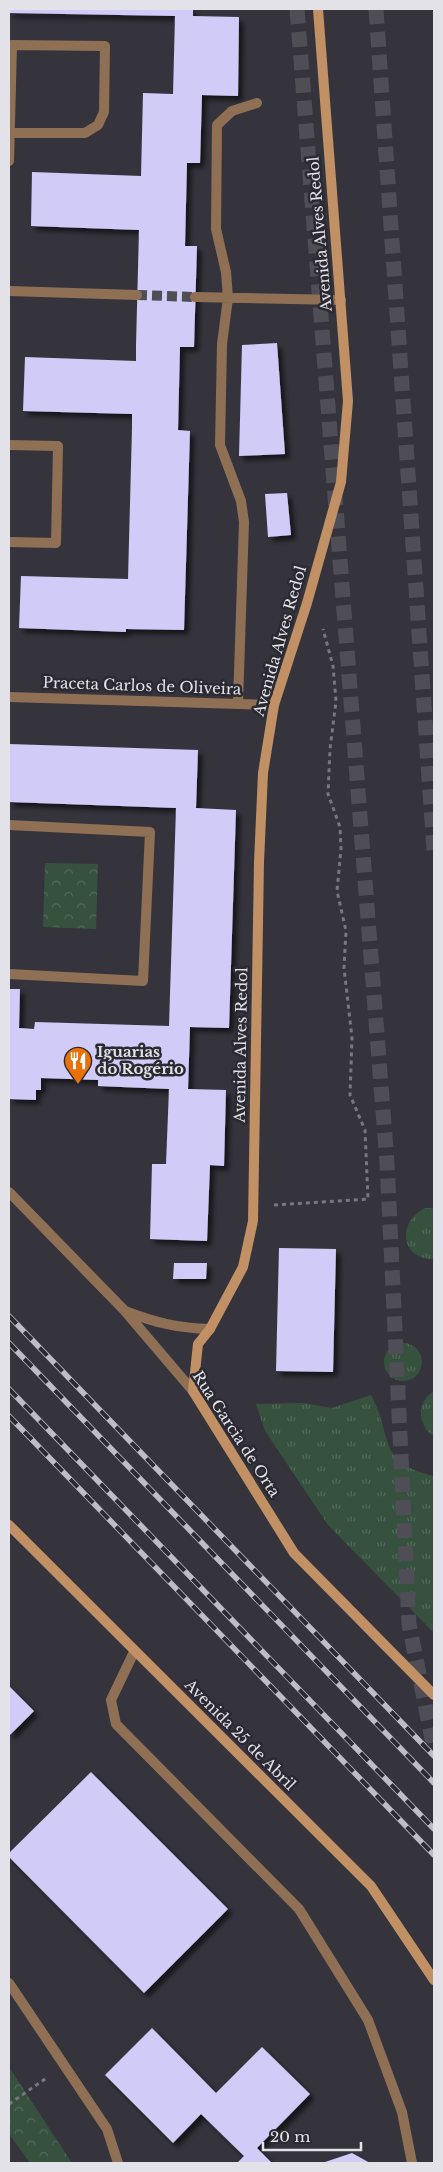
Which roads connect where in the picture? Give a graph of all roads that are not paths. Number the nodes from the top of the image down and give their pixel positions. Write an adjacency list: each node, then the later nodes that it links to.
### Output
1 (318, 9): 10 (street, Avenida Alves Redol)
2 (10, 45): 4 (street); 4 (street)
3 (257, 103): 9 (street)
4 (10, 133): 5 (street)
5 (9, 161)
6 (9, 291): 7 (street)
7 (137, 296)
8 (195, 297): 9 (street)
9 (228, 298): 10 (street); 14 (street)
10 (341, 300): 15 (street, Avenida Alves Redol)
11 (9, 445): 12 (street)
12 (9, 542)
13 (9, 697): 14 (street, Praceta Carlos de Oliveira)
14 (238, 703): 15 (street, Praceta Carlos de Oliveira)
15 (274, 705): 20 (street, Avenida Alves Redol)
16 (9, 825): 17 (street)
17 (9, 974)
18 (9, 1192): 19 (street, Rua Garcia de Orta)
19 (124, 1310): 20 (street); 21 (street, Rua Garcia de Orta)
20 (210, 1329): 21 (street, Avenida Alves Redol)
21 (192, 1391): 24 (street, Rua Garcia de Orta)
22 (9, 1525): 23 (street, Avenida 25 de Abril)
23 (134, 1652): 25 (street, Avenida 25 de Abril); 28 (street)
24 (434, 1696)
25 (434, 1980)
26 (9, 1983): 27 (street)
27 (118, 2163)
28 (412, 2163)

